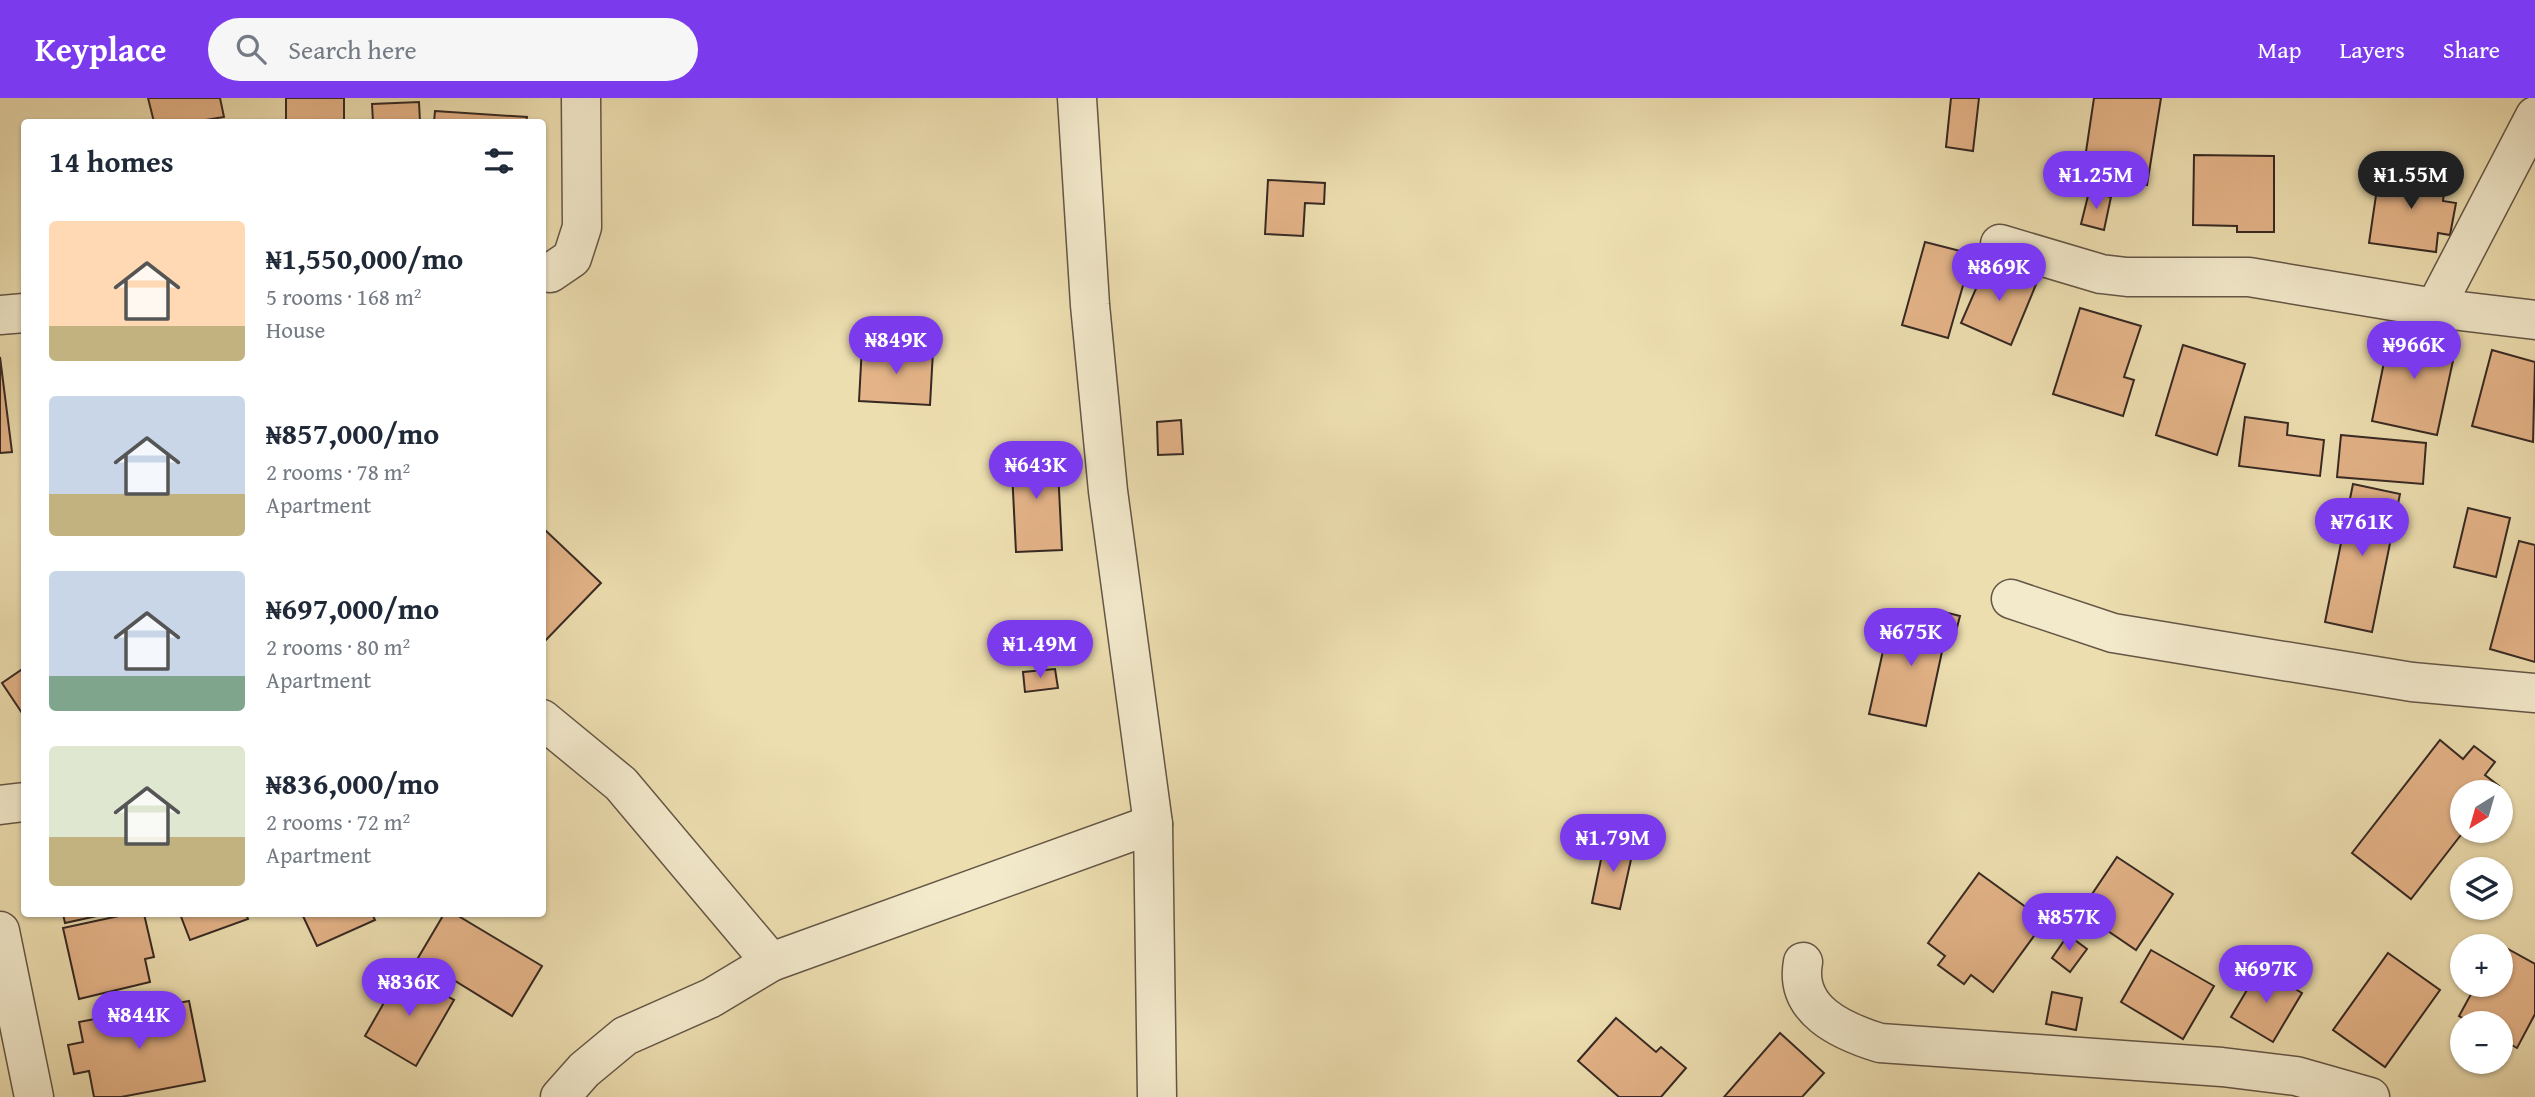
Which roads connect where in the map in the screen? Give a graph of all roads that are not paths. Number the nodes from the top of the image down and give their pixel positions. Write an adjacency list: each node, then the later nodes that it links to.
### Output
1 (581, 98): 5 (street)
2 (1077, 98): 15 (street)
3 (2535, 116): 6 (street)
4 (2000, 244): 6 (street)
5 (546, 272)
6 (2435, 308): 9 (street)
7 (21, 313): 8 (street)
8 (0, 315)
9 (2535, 320)
10 (2011, 600): 11 (street)
11 (2535, 693)
12 (546, 722): 17 (street)
13 (21, 802): 14 (street)
14 (0, 804)
15 (1153, 824): 17 (street); 21 (street)
16 (0, 931): 19 (street)
17 (771, 962): 20 (street)
18 (1803, 962): 22 (street)
19 (34, 1097)
20 (560, 1097)
21 (1157, 1097)
22 (2370, 1097)

